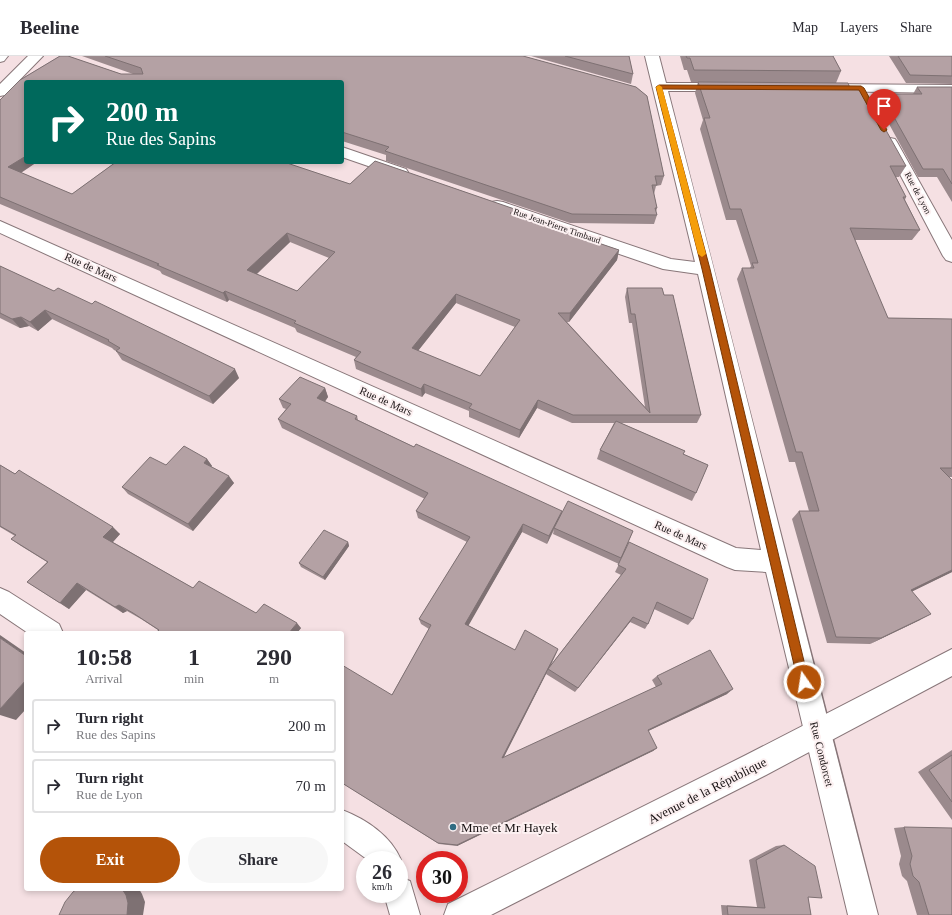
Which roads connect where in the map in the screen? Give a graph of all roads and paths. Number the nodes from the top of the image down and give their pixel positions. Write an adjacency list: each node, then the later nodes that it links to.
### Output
1 (3, 56): 4 (lane)
2 (36, 56): 10 (street)
3 (652, 56): 9 (street, Rue Condorcet)
4 (0, 58)
5 (737, 87): 9 (street)
6 (807, 88): 7 (street)
7 (861, 88): 8 (street); 11 (street)
8 (952, 89)
9 (655, 90): 18 (street, Rue Condorcet)
10 (0, 92)
11 (869, 102)
12 (884, 130): 17 (street, Rue de Lyon)
13 (344, 153): 14 (street)
14 (416, 178)
15 (483, 201): 18 (street, Rue Jean-Pierre Timbaud)
16 (0, 226): 19 (street, Rue de Mars)
17 (952, 256)
18 (706, 269): 19 (street, Rue Condorcet)
19 (776, 562): 23 (street, Rue Condorcet)
20 (0, 600): 21 (street)
21 (47, 631)
22 (952, 662): 23 (street, Avenue de la République)
23 (818, 734): 28 (street, Avenue de la République); 29 (street, Rue Condorcet)
24 (344, 825): 25 (street)
25 (379, 851)
26 (402, 903): 27 (street)
27 (405, 915)
28 (459, 915)
29 (863, 915)

